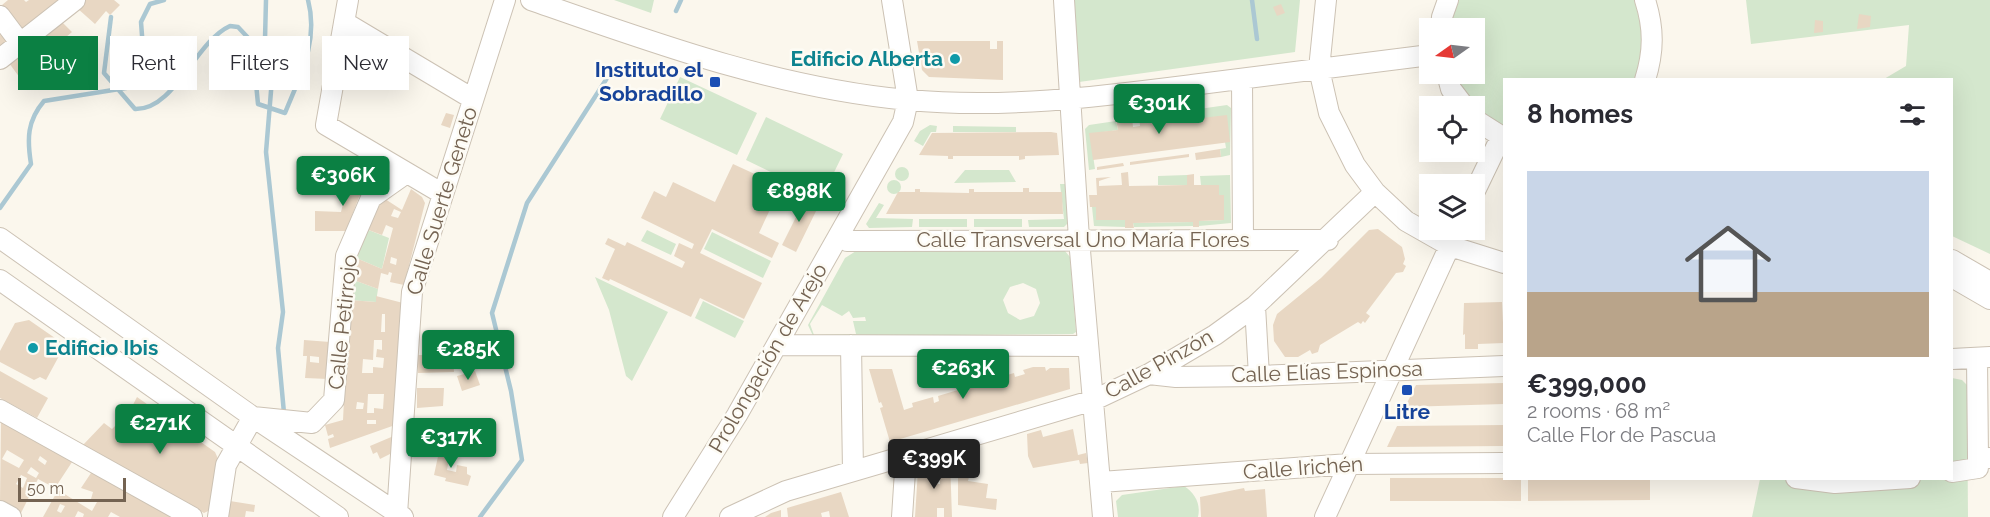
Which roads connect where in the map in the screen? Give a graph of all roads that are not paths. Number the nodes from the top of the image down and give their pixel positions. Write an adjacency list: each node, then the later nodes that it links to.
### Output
1 (75, 0): 13 (street)
2 (348, 0): 12 (street)
3 (505, 0): 21 (street, Calle Suerte Geneto)
4 (531, 0): 22 (street)
5 (892, 0): 22 (street)
6 (1065, 0): 23 (street)
7 (1326, 0): 18 (street)
8 (1448, 0): 11 (street)
9 (1645, 0): 19 (street)
10 (0, 16): 14 (street)
11 (1442, 18)
12 (344, 22): 21 (street); 26 (street)
13 (31, 36)
14 (18, 40)
15 (18, 46): 17 (street)
16 (1419, 56): 18 (street)
17 (0, 59)
18 (1319, 69): 20 (street); 28 (street)
19 (1646, 78)
20 (1242, 79): 23 (street); 34 (street)
21 (473, 99): 29 (street, Calle Suerte Geneto)
22 (908, 100): 23 (street); 31 (street, Prolongación de Arejo)
23 (1070, 101): 33 (street)
24 (1485, 126): 25 (street)
25 (1503, 137): 27 (street)
26 (405, 174): 29 (street); 56 (street, Calle Petirrojo)
27 (1484, 174)
28 (1375, 192): 30 (street); 35 (street, Calle Pinzón)
29 (443, 194): 69 (street, Calle Suerte Geneto)
30 (1419, 226)
31 (838, 236): 33 (street, Calle Transversal Uno María Flores); 45 (street, Prolongación de Arejo)
32 (0, 238): 56 (street)
33 (1080, 239): 34 (street, Calle Transversal Uno María Flores); 47 (street)
34 (1242, 239): 35 (street, Calle Transversal Uno María Flores)
35 (1328, 240): 44 (street, Calle Pinzón)
36 (1453, 240): 51 (street)
37 (1458, 240): 39 (street)
38 (1953, 261): 42 (street)
39 (1503, 262)
40 (1953, 278): 43 (street)
41 (0, 280): 57 (street)
42 (1990, 282)
43 (1990, 299)
44 (1255, 306): 52 (street, Calle Pinzón); 53 (street)
45 (777, 345): 46 (street); 74 (street, Prolongación de Arejo)
46 (851, 345): 47 (street); 62 (street)
47 (1088, 346): 54 (street)
48 (1984, 358): 49 (street); 59 (street)
49 (1953, 359)
50 (1503, 366): 51 (street, Calle Elías Espinosa)
51 (1393, 369): 53 (street, Calle Elías Espinosa); 61 (street)
52 (1149, 374): 53 (street, Calle Elías Espinosa); 54 (street, Calle Pinzón)
53 (1259, 376)
54 (1094, 400): 58 (street, Calle Pinzón); 66 (street)
55 (0, 410): 71 (street)
56 (253, 417): 57 (street); 69 (street)
57 (235, 447): 72 (street); 73 (street)
58 (906, 456): 62 (street, Calle Pinzón); 76 (street)
59 (1982, 462): 63 (street)
60 (1503, 463): 61 (street, Calle Irichén)
61 (1349, 464): 66 (street, Calle Irichén); 78 (street)
62 (853, 471): 68 (street, Calle Pinzón)
63 (1953, 472)
64 (1812, 480): 65 (street)
65 (1880, 480)
66 (1101, 482): 77 (street)
67 (0, 511): 70 (street)
68 (753, 511): 75 (street, Calle Pinzón)
69 (400, 515)
70 (11, 517)
71 (192, 517)
72 (218, 517)
73 (338, 517)
74 (673, 517)
75 (730, 517)
76 (902, 517)
77 (1103, 517)
78 (1325, 517)

